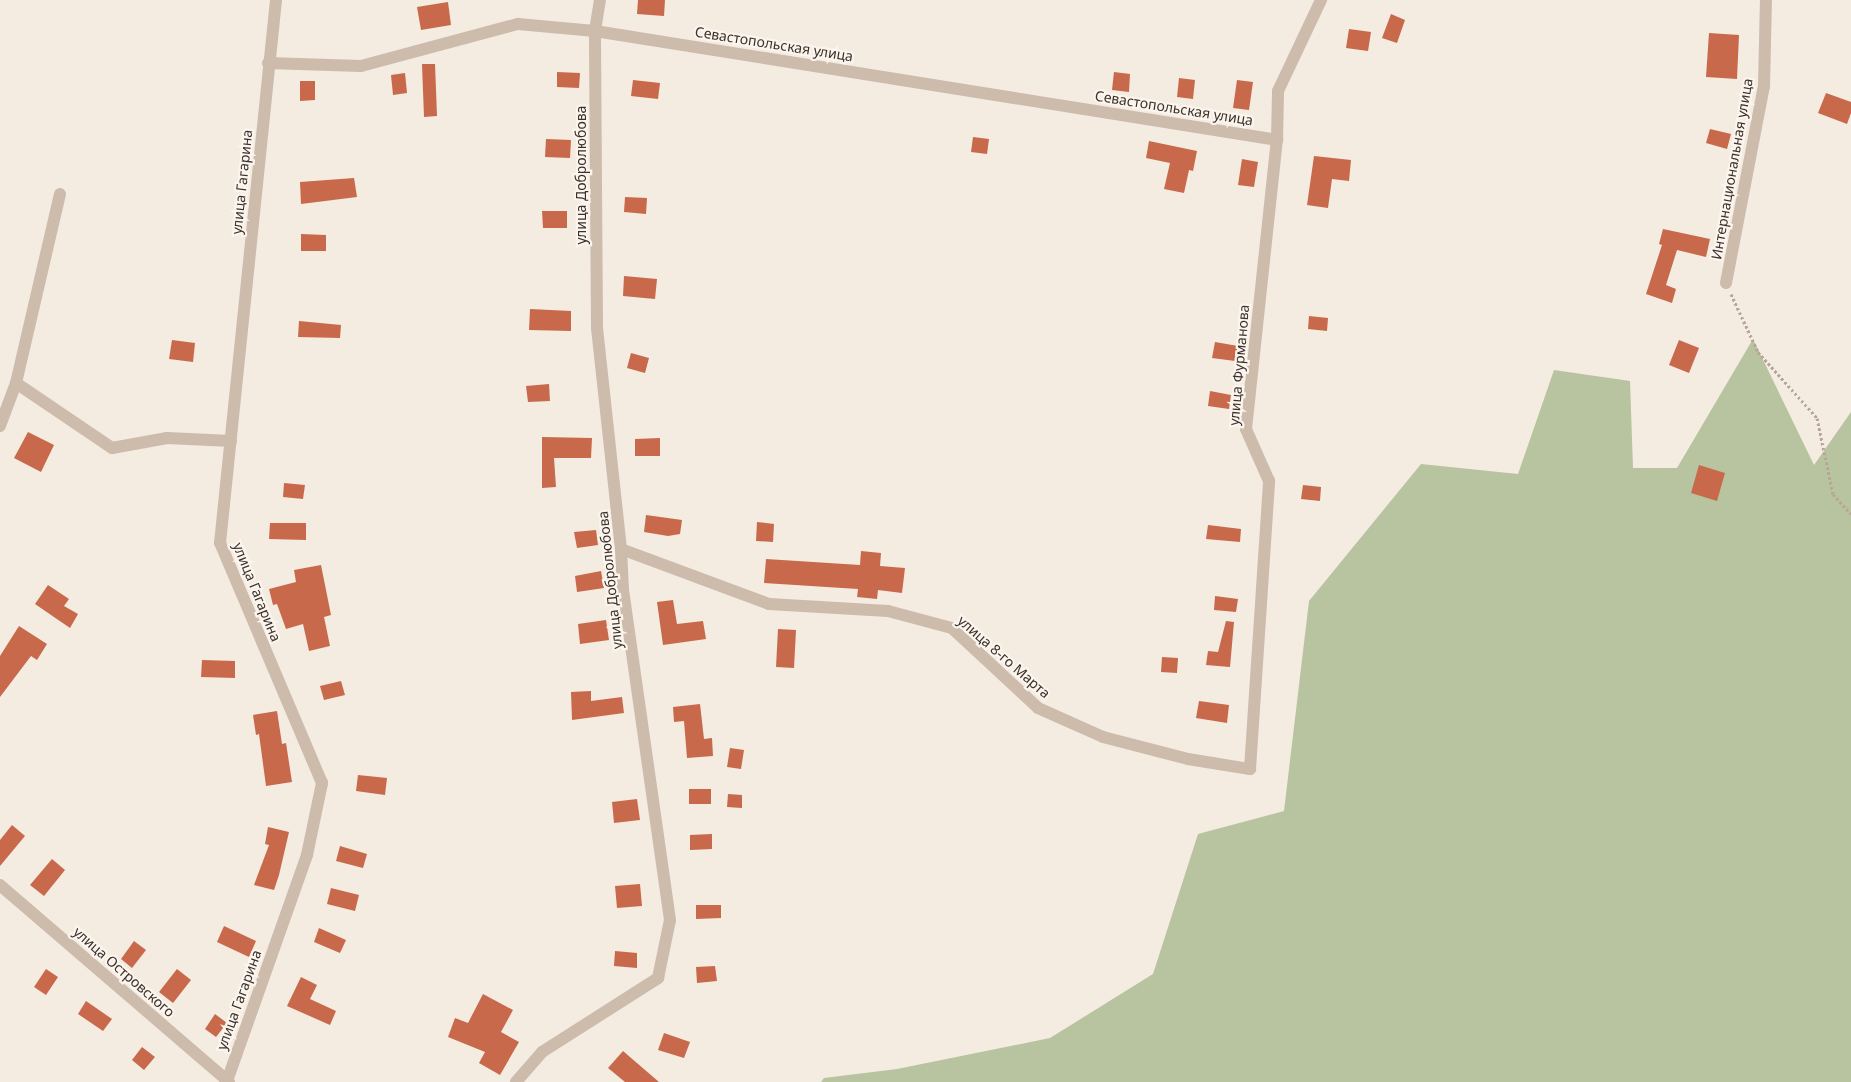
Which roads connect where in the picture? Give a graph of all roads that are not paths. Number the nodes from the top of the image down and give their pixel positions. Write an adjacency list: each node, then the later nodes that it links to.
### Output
1 (276, 0): 6 (street, улица Гагарина)
2 (600, 0): 5 (street, улица Добролюбова)
3 (1321, 0): 7 (street, улица Фурманова)
4 (1766, 0): 9 (street, Интернациональная улица)
5 (595, 31): 6 (street, Севастопольская улица); 7 (street, Севастопольская улица); 13 (street, улица Добролюбова)
6 (268, 63): 12 (street, улица Гагарина)
7 (1277, 140): 14 (street, улица Фурманова)
8 (60, 194): 10 (street)
9 (1726, 283)
10 (16, 383): 11 (street); 12 (street)
11 (0, 426)
12 (232, 441): 16 (street, улица Гагарина)
13 (621, 549): 14 (street, улица 8-го Марта); 17 (street, улица Добролюбова)
14 (1250, 769)
15 (0, 885): 16 (street, улица Островского)
16 (228, 1081)
17 (516, 1082)

